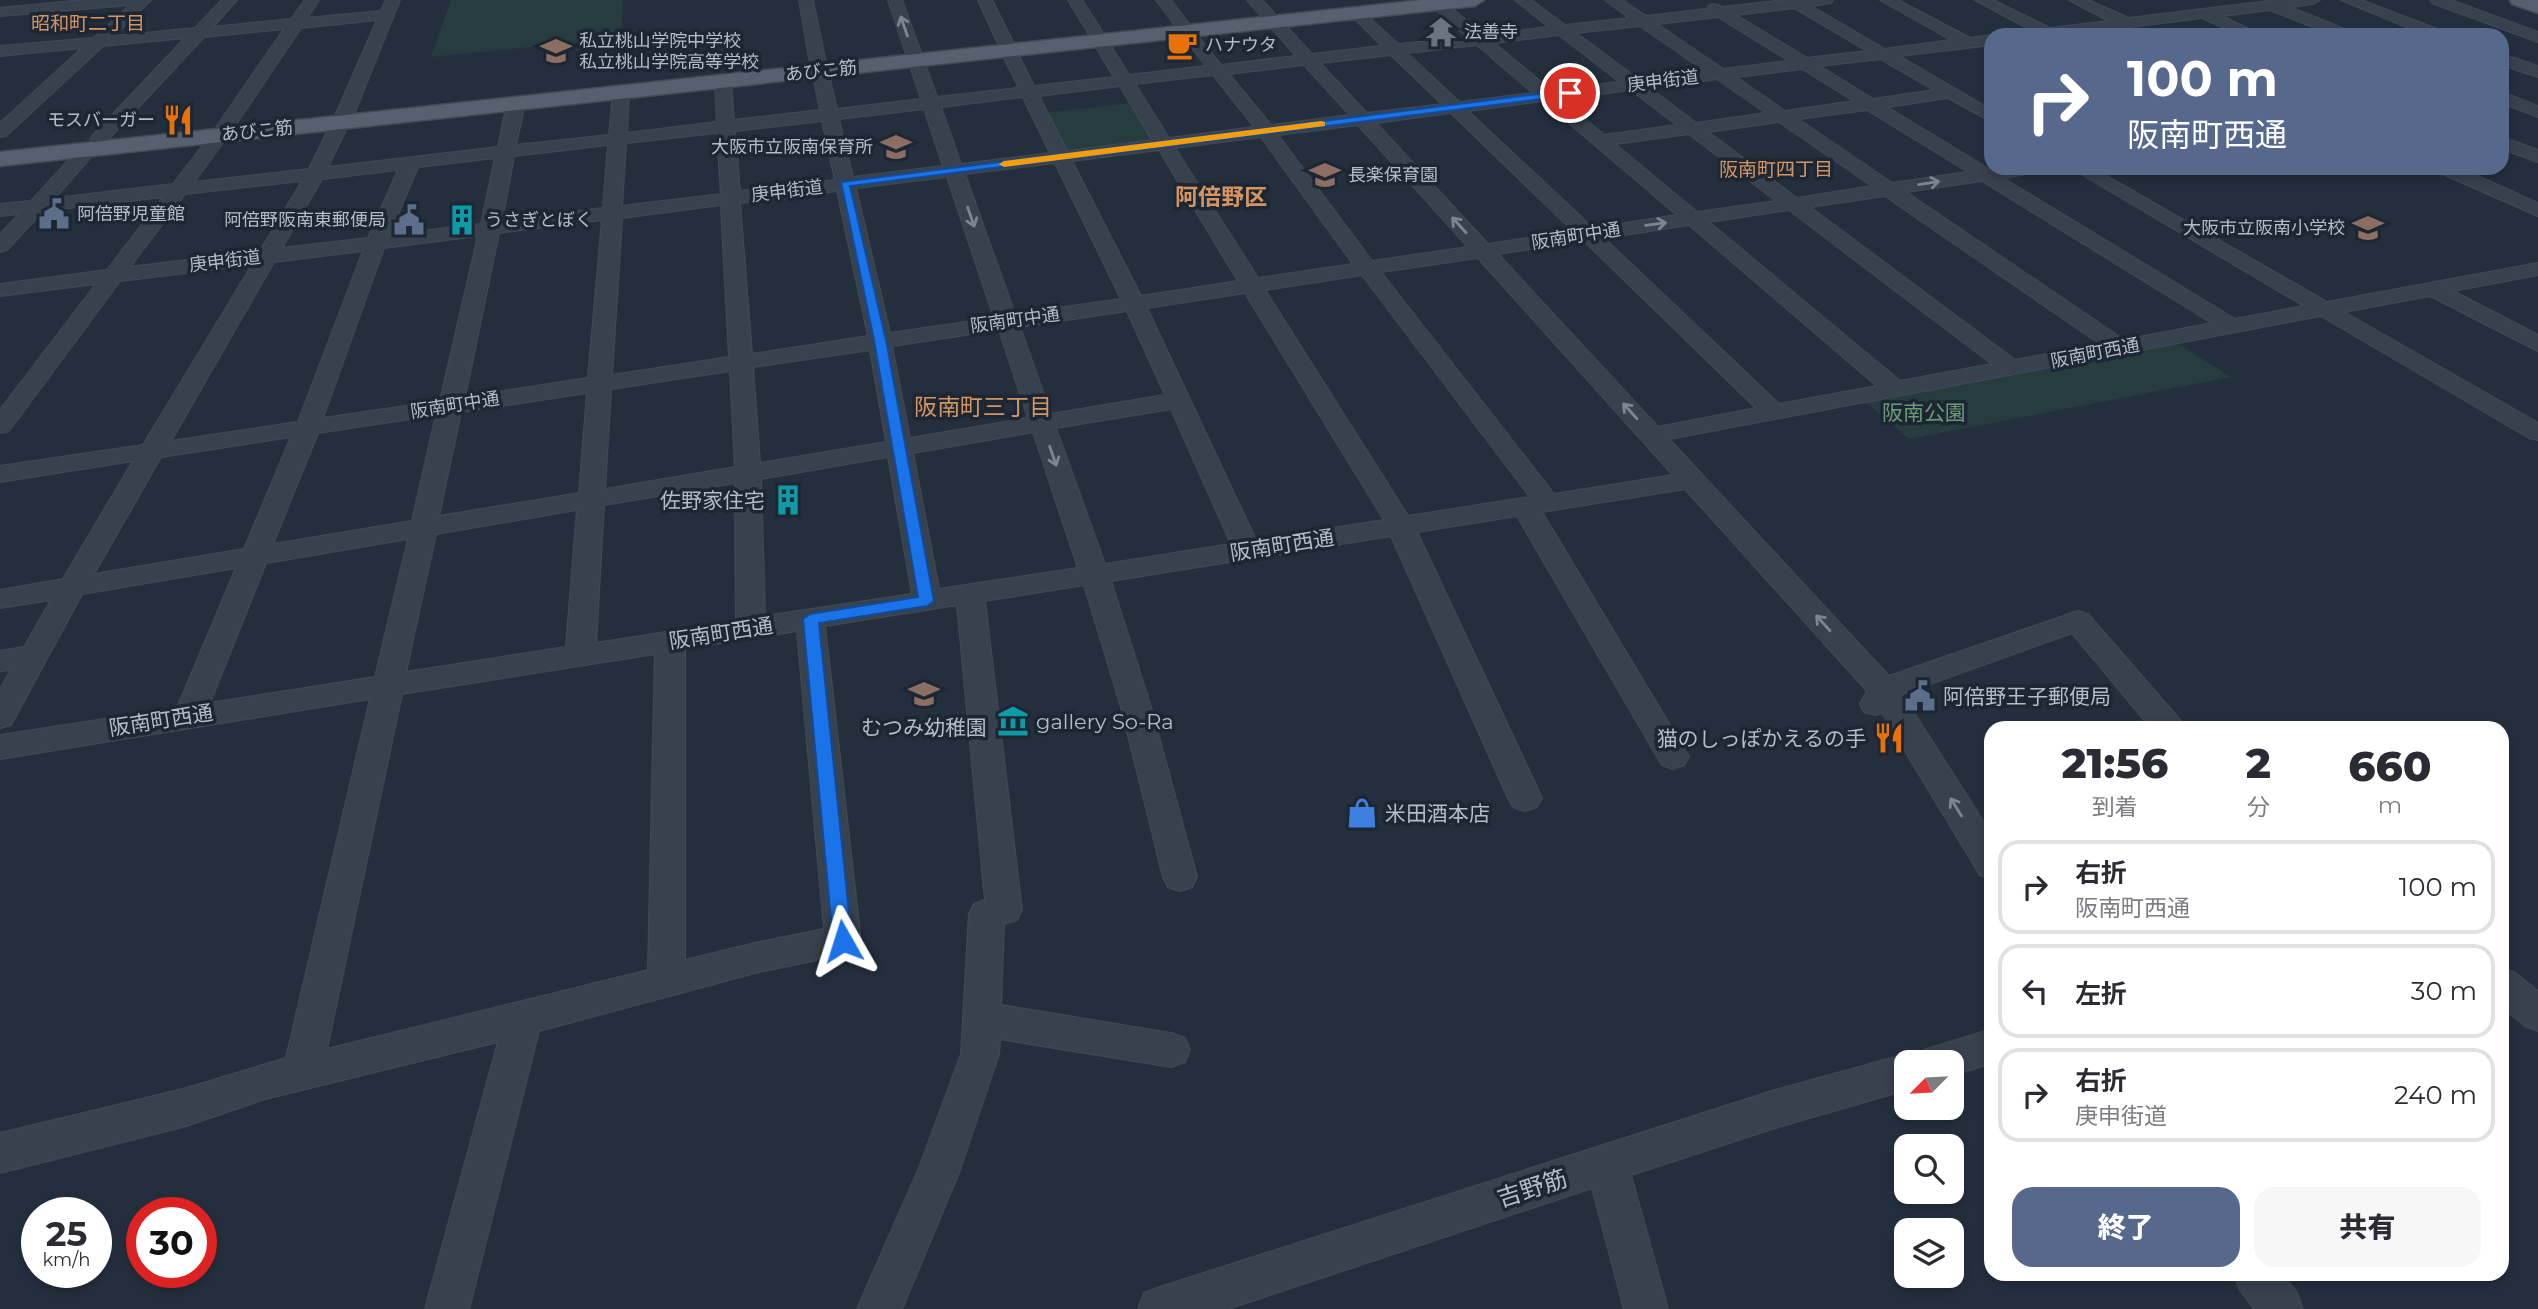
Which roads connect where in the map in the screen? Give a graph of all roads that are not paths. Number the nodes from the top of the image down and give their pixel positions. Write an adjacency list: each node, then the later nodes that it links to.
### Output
1 (132, 0): 26 (street)
2 (144, 0): 50 (street)
3 (230, 0): 46 (street)
4 (312, 0): 36 (street)
5 (806, 0): 62 (street)
6 (895, 0): 58 (street, one-way to 6)
7 (985, 0): 53 (street)
8 (1075, 0): 47 (street)
9 (1163, 0): 38 (street)
10 (1406, 0): 28 (main road, あびこ筋)
11 (1475, 0): 27 (main road, あびこ筋)
12 (1522, 0): 45 (street)
13 (1612, 0): 35 (street)
14 (1702, 0): 31 (street)
15 (1826, 0): 24 (street)
16 (1887, 0): 52 (street)
17 (1982, 0): 39 (street)
18 (2076, 0): 37 (street)
19 (2171, 0): 34 (street)
20 (2313, 0): 25 (street)
21 (2348, 0): 44 (street)
22 (2437, 0): 48 (street)
23 (2519, 0): 30 (main road)
24 (1794, 2): 31 (street); 57 (street)
25 (2266, 3): 34 (street); 43 (street)
26 (53, 4): 32 (street); 54 (street)
27 (1438, 4): 28 (main road, あびこ筋); 49 (street)
28 (1350, 6): 33 (main road, あびこ筋); 55 (street)
29 (390, 7): 36 (street); 84 (street)
30 (2538, 7)
31 (1719, 11): 35 (street); 61 (street)
32 (0, 12)
33 (1265, 12): 38 (main road, あびこ筋); 59 (street)
34 (2203, 14): 37 (street); 42 (street)
35 (1641, 20): 45 (street); 65 (street)
36 (298, 23): 46 (street); 88 (street)
37 (2127, 23): 40 (street); 41 (street)
38 (1184, 27): 47 (main road, あびこ筋); 63 (street)
39 (2038, 28)
40 (2092, 28)
41 (2138, 28)
42 (2236, 28)
43 (2329, 28)
44 (2422, 28)
45 (1561, 29): 49 (street); 68 (street)
46 (199, 32): 50 (street); 93 (street)
47 (1097, 37): 53 (main road, あびこ筋); 66 (street)
48 (2538, 37)
49 (1480, 39): 55 (street); 73 (street)
50 (101, 41): 54 (street); 90 (street)
51 (1984, 41): 52 (street, 庚申街道)
52 (1967, 43): 56 (street); 57 (street, 庚申街道)
53 (1006, 46): 58 (main road, あびこ筋); 69 (street)
54 (0, 48)
55 (1394, 49): 59 (street); 79 (street)
56 (1984, 51)
57 (1882, 53): 61 (street, 庚申街道); 72 (street)
58 (915, 56): 62 (main road, あびこ筋); 77 (street)
59 (1307, 59): 63 (street); 85 (street)
60 (2509, 62): 64 (street)
61 (1805, 63): 65 (street, 庚申街道); 78 (street)
62 (819, 67): 67 (main road, あびこ筋); 82 (street); 84 (main road, あびこ筋)
63 (1217, 69): 66 (street); 89 (street)
64 (2538, 72)
65 (1722, 74): 68 (street, 庚申街道); 83 (street)
66 (1125, 80): 69 (street); 94 (street)
67 (723, 81): 70 (main road, あびこ筋); 86 (street)
68 (1635, 85): 73 (street, 庚申街道); 87 (street)
69 (1030, 91): 77 (street); 98 (street)
70 (621, 92): 76 (main road, あびこ筋); 91 (street)
71 (2538, 92): 74 (street)
72 (1951, 93): 78 (street); 81 (street)
73 (1548, 96): 79 (street, 庚申街道); 92 (street)
74 (2509, 96)
75 (2509, 100): 80 (street)
76 (516, 103): 84 (main road, あびこ筋); 97 (street)
77 (933, 103): 82 (street); 102 (street)
78 (1870, 104): 83 (street); 104 (street)
79 (1454, 107): 85 (street, 庚申街道); 119 (street)
80 (2538, 111)
81 (1984, 112)
82 (831, 114): 86 (street); 108 (street)
83 (1782, 116): 87 (street); 110 (street)
84 (343, 118): 88 (main road, あびこ筋); 103 (street)
85 (1362, 119): 89 (street, 庚申街道); 122 (street, one-way to 85)
86 (727, 126): 91 (street); 111 (street)
87 (1692, 128): 92 (street); 112 (street)
88 (222, 131): 93 (main road, あびこ筋); 109 (street)
89 (1266, 131): 94 (street, 庚申街道); 124 (street)
90 (0, 132)
91 (617, 139): 97 (street); 116 (street)
92 (1601, 141): 117 (street)
93 (94, 144): 96 (main road, あびこ筋); 100 (main road, あびこ筋); 113 (street)
94 (1165, 144): 98 (street, 庚申街道); 127 (street)
95 (2509, 145): 99 (street)
96 (0, 150)
97 (507, 151): 101 (street); 118 (street)
98 (1061, 157): 102 (street, 庚申街道); 130 (street)
99 (2538, 157)
100 (0, 159)
101 (411, 162): 103 (street); 120 (street)
102 (955, 170): 108 (street, 庚申街道); 132 (street, one-way to 132)
103 (316, 173): 109 (street); 123 (street)
104 (1984, 174)
105 (1986, 175): 110 (street, 阪南町中通, one-way to 105); 133 (street)
106 (2092, 175): 131 (street)
107 (2460, 175): 115 (street)
108 (844, 184): 111 (street, 庚申街道); 134 (street)
109 (178, 189): 113 (street); 126 (street)
110 (1889, 189): 112 (street, 阪南町中通); 136 (street)
111 (730, 198): 116 (street, 庚申街道); 137 (street)
112 (1792, 204): 117 (street, 阪南町中通); 138 (street)
113 (38, 205): 114 (street); 121 (street)
114 (0, 209)
115 (2538, 210)
116 (613, 214): 118 (street, 庚申街道); 139 (street)
117 (1693, 219): 119 (street, 阪南町中通, one-way to 117); 140 (street)
118 (490, 229): 120 (street, 庚申街道); 142 (street)
119 (1588, 234): 122 (street, 阪南町中通); 143 (street)
120 (376, 243): 123 (street, 庚申街道); 146 (street)
121 (0, 246)
122 (1482, 250): 124 (street, 阪南町中通); 148 (street, one-way to 122)
123 (265, 256): 126 (street, 庚申街道); 150 (street)
124 (1367, 268): 127 (street, 阪南町中通); 155 (street)
125 (2537, 270): 128 (street, 阪南町西通)
126 (114, 275): 129 (street, 庚申街道); 145 (street)
127 (1253, 285): 130 (street, 阪南町中通); 156 (street)
128 (2433, 289): 131 (street, 阪南町西通); 135 (street)
129 (0, 290)
130 (1134, 303): 132 (street, 阪南町中通); 141 (street)
131 (2329, 310): 133 (street, 阪南町西通); 147 (street)
132 (1007, 322): 134 (street, 阪南町中通); 144 (street)
133 (2233, 327): 136 (street, 阪南町西通)
134 (880, 340): 137 (street, 阪南町中通); 149 (street)
135 (2538, 344)
136 (2121, 348): 138 (street, 阪南町西通)
137 (741, 361): 139 (street, 阪南町中通); 151 (street)
138 (2011, 369): 140 (street, 阪南町西通)
139 (600, 383): 142 (street, 阪南町中通); 154 (street)
140 (1896, 390): 143 (street, 阪南町西通)
141 (1180, 400): 144 (street); 158 (street)
142 (450, 405): 146 (street, 阪南町中通); 157 (street)
143 (1775, 412): 148 (street, 阪南町西通)
144 (1042, 422): 149 (street); 160 (street, one-way to 160)
145 (0, 426)
146 (308, 427): 150 (street, 阪南町中通); 159 (street)
147 (2538, 433)
148 (1652, 435): 153 (street)
149 (897, 447): 151 (street); 164 (street)
150 (153, 451): 152 (street, 阪南町中通); 161 (street)
151 (748, 473): 154 (street); 166 (street)
152 (0, 474)
153 (1692, 480): 155 (street, 阪南町西通); 172 (street, one-way to 153)
154 (591, 499): 157 (street); 168 (street)
155 (1536, 504): 156 (street, 阪南町西通); 177 (street)
156 (1400, 525): 158 (street, 阪南町西通); 178 (street)
157 (424, 527): 159 (street); 171 (street)
158 (1248, 551): 160 (street, 阪南町西通)
159 (254, 556): 161 (street); 173 (street)
160 (1095, 576): 162 (street, 阪南町西通); 180 (street)
161 (72, 587): 163 (street); 169 (street)
162 (970, 594): 164 (street, 阪南町西通); 185 (street)
163 (0, 599)
164 (927, 601): 165 (street, 阪南町西通)
165 (810, 619): 166 (street, 阪南町西通); 181 (street)
166 (751, 628): 167 (street, 阪南町西通)
167 (670, 640): 168 (street, 阪南町西通); 181 (street)
168 (580, 655): 171 (street, 阪南町西通)
169 (34, 656): 170 (street); 174 (street)
170 (0, 661)
171 (389, 684): 173 (street, 阪南町西通); 189 (street)
172 (1879, 696): 175 (street); 179 (street, one-way to 172)
173 (189, 716): 176 (street, 阪南町西通)
174 (0, 717)
175 (2163, 721)
176 (0, 747)
177 (1674, 757)
178 (1525, 798)
179 (1984, 853)
180 (1180, 877)
181 (666, 981): 184 (street)
182 (2509, 990): 183 (street)
183 (2538, 1014)
184 (523, 1019): 189 (street); 194 (street)
185 (982, 1019): 187 (street); 195 (street)
186 (1984, 1048): 188 (street)
187 (1171, 1050)
188 (1964, 1054)
189 (302, 1074): 191 (street)
190 (1894, 1075): 192 (street, 吉野筋)
191 (0, 1153)
192 (1607, 1164): 196 (street, 吉野筋); 197 (street)
193 (2261, 1281): 198 (street)
194 (447, 1309)
195 (879, 1309)
196 (1160, 1309)
197 (1646, 1309)
198 (2281, 1309)

